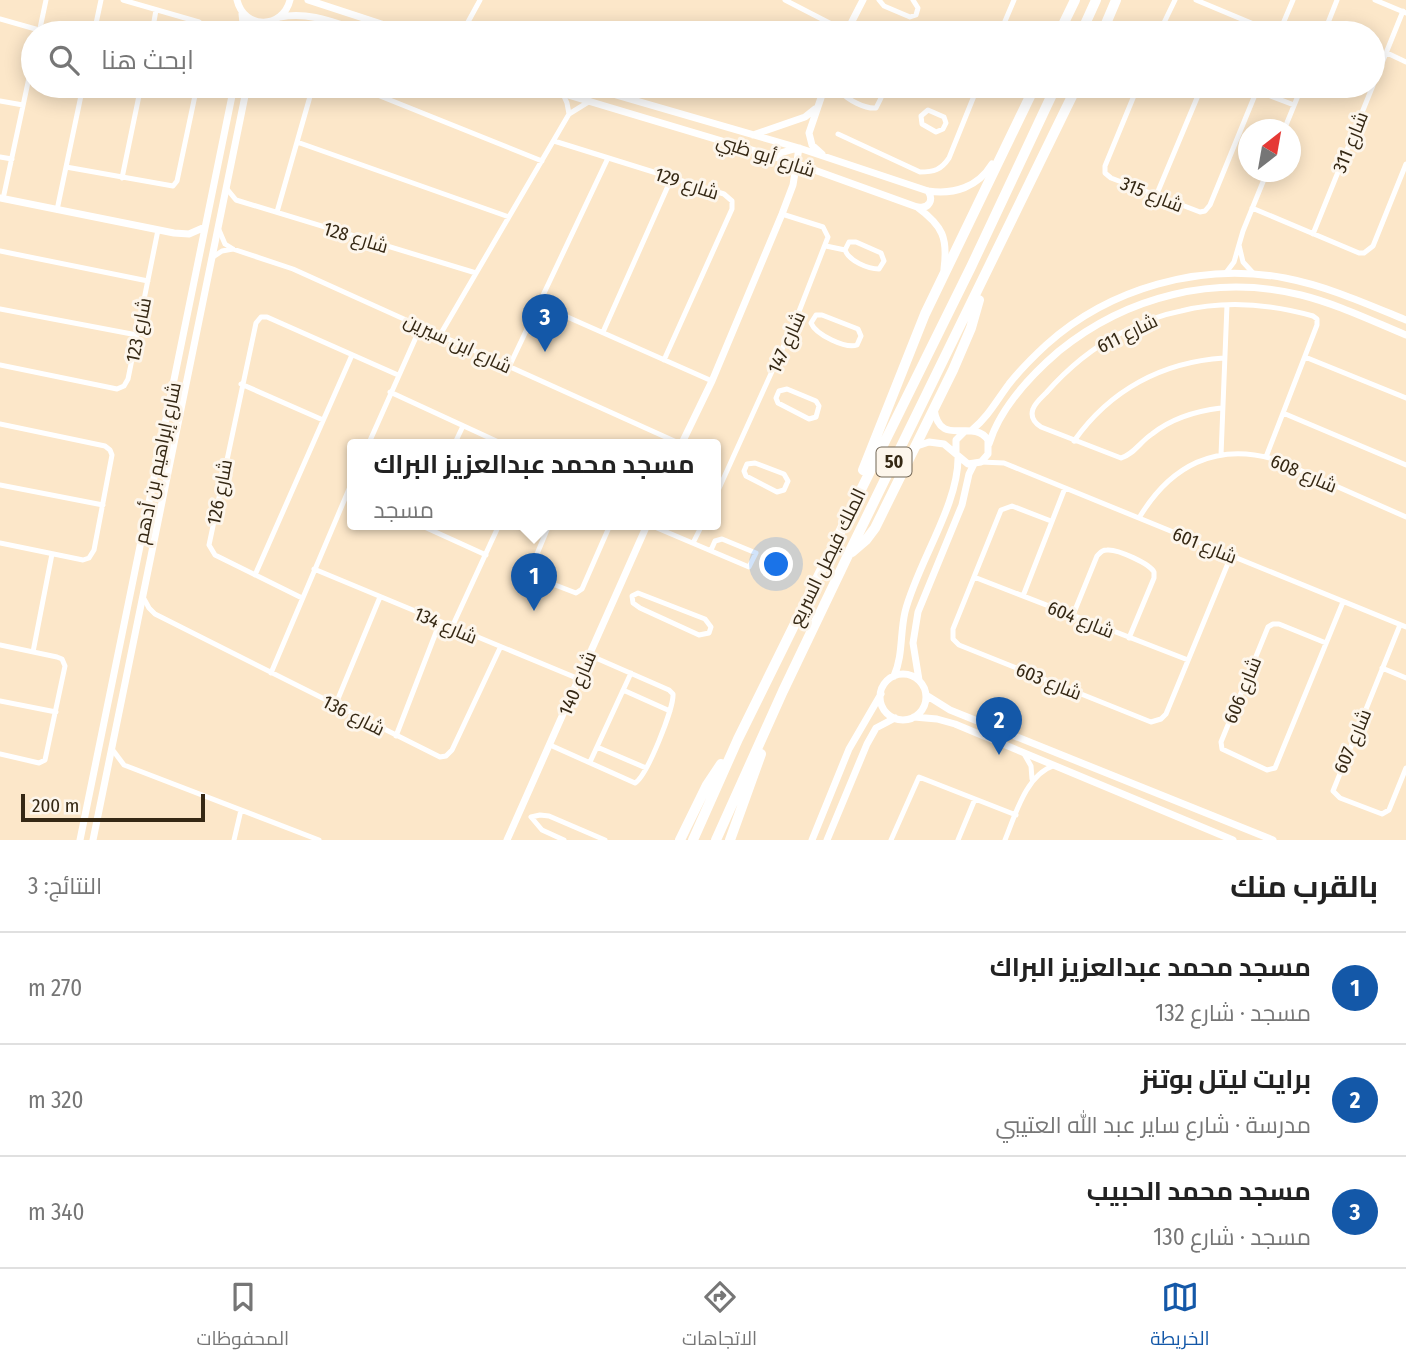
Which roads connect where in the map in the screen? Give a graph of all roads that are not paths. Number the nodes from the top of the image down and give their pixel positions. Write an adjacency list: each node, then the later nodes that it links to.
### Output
1 (46, 0): 28 (street)
2 (101, 0): 29 (street)
3 (123, 0): 22 (street)
4 (290, 0): 26 (street)
5 (308, 0): 36 (street)
6 (480, 0): 37 (street)
7 (785, 0): 38 (street)
8 (863, 0): 39 (street)
9 (879, 0): 10 (street)
10 (913, 0)
11 (1014, 0): 40 (street)
12 (1075, 0): 41 (highway)
13 (1096, 0): 42 (highway)
14 (1116, 0): 25 (highway)
15 (1126, 0): 25 (highway)
16 (1175, 0): 44 (street)
17 (1196, 0): 45 (street)
18 (1293, 0): 46 (street)
19 (1338, 0): 47 (street)
20 (1375, 0): 23 (street)
21 (236, 2): 24 (street)
22 (156, 10): 30 (street); 31 (street)
23 (1404, 12): 49 (street, شارع 311)
24 (242, 13): 32 (street); 33 (street)
25 (1110, 16): 43 (highway)
26 (280, 18): 34 (street); 35 (street)
27 (0, 19): 48 (street)
28 (41, 21)
29 (97, 21)
30 (154, 21)
31 (195, 21)
32 (243, 21)
33 (254, 21)
34 (272, 21)
35 (328, 21)
36 (362, 21)
37 (469, 21)
38 (826, 21)
39 (852, 21)
40 (1005, 21)
41 (1065, 21)
42 (1086, 21)
43 (1108, 21)
44 (1165, 21)
45 (1248, 21)
46 (1283, 21)
47 (1329, 21)
48 (21, 26)
49 (1387, 53): 50 (street, شارع 311); 51 (street)
50 (1385, 58)
51 (1406, 62)
52 (25, 98): 79 (street)
53 (80, 98): 99 (street)
54 (139, 98): 102 (street)
55 (194, 98): 102 (street)
56 (232, 98): 117 (street, شارع إبراهيم بن أدهم)
57 (245, 98): 105 (street, شارع إبراهيم بن أدهم)
58 (310, 98): 89 (street)
59 (385, 98): 96 (street)
60 (564, 98): 81 (street)
61 (579, 98): 77 (street, شارع أبو ظبي)
62 (625, 98): 87 (street, شارع أبو ظبي)
63 (820, 98): 80 (street)
64 (847, 98): 65 (street)
65 (881, 98)
66 (973, 98): 84 (street)
67 (1029, 98): 85 (highway)
68 (1050, 98): 193 (highway, الملك فيصل السريع / 50)
69 (1071, 98): 134 (highway, الملك فيصل السريع / 50)
70 (1133, 98): 107 (street, شارع 315)
71 (1197, 98): 107 (street)
72 (1254, 98): 107 (street, شارع 315)
73 (1277, 98): 78 (street)
74 (1297, 98): 78 (street)
75 (1368, 98): 120 (street, شارع 311)
76 (0, 101): 79 (street)
77 (590, 101): 81 (street); 91 (street, شارع أبو ظبي)
78 (1294, 105): 82 (street)
79 (23, 106): 95 (street)
80 (816, 108): 87 (street); 92 (street)
81 (569, 114): 88 (street)
82 (1288, 119)
83 (945, 126): 83 (street); 84 (street)
84 (959, 131): 86 (street)
85 (1013, 131): 106 (street, شارع أبو ظبي); 130 (highway)
86 (838, 134)
87 (752, 135): 90 (street, شارع أبو ظبي)
88 (554, 141): 94 (street, شارع 129); 96 (street)
89 (297, 142): 114 (street); 116 (street)
90 (799, 148): 91 (street); 92 (street, شارع أبو ظبي); 97 (street)
91 (766, 155): 97 (street, شارع أبو ظبي)
92 (822, 156): 97 (street); 106 (street, شارع أبو ظبي)
93 (0, 157): 95 (street)
94 (608, 158): 101 (street, شارع 129); 137 (street)
95 (12, 159): 108 (street)
96 (542, 161): 116 (street)
97 (795, 163): 100 (street, شارع أبو ظبي); 104 (street)
98 (1406, 164): 120 (street)
99 (66, 167): 102 (street); 113 (street)
100 (815, 171): 104 (street); 110 (street, شارع أبو ظبي)
101 (672, 177): 144 (street); 151 (street, شارع 129)
102 (122, 178)
103 (1263, 182): 112 (street)
104 (793, 185): 115 (street)
105 (227, 189): 109 (street); 111 (street, شارع إبراهيم بن أدهم)
106 (928, 191): 110 (street)
107 (1156, 196)
108 (2, 199): 113 (street)
109 (236, 200): 111 (street); 114 (street, شارع 128)
110 (917, 207): 130 (street, شارع أبو ظبي)
111 (223, 208): 119 (street, شارع إبراهيم بن أدهم)
112 (1252, 208): 120 (street); 122 (street)
113 (57, 210): 118 (street)
114 (276, 212): 129 (street, شارع 128)
115 (782, 214): 123 (street); 155 (street)
116 (509, 217): 129 (street)
117 (205, 227): 121 (street); 125 (street, شارع إبراهيم بن أدهم)
118 (158, 230): 121 (street); 133 (street, شارع 123)
119 (219, 230): 124 (street); 128 (street, شارع إبراهيم بن أدهم)
120 (1312, 233)
121 (189, 234): 125 (street)
122 (1239, 245): 131 (street); 132 (street)
123 (826, 246): 126 (street); 140 (street, شارع 147)
124 (233, 249): 128 (street); 143 (street, شارع ابن سيرين)
125 (201, 250): 163 (street, شارع إبراهيم بن أدهم)
126 (845, 250): 126 (street)
127 (0, 251): 133 (street)
128 (213, 257): 165 (street, شارع إبراهيم بن أدهم)
129 (476, 273): 146 (street)
130 (944, 273): 193 (highway)
131 (1224, 274): 132 (street); 169 (street)
132 (1254, 274): 135 (street)
133 (148, 281): 145 (street, شارع 123)
134 (982, 282): 161 (highway); 207 (highway, الملك فيصل السريع / 50)
135 (1318, 286): 136 (street); 142 (street)
136 (1312, 299): 147 (street); 179 (street)
137 (538, 304): 144 (street); 153 (street)
138 (1227, 304): 149 (street, شارع 611); 150 (street); 177 (street, شارع 611)
139 (0, 309): 145 (street)
140 (798, 314): 141 (street); 157 (street, شارع 147)
141 (812, 320): 141 (street)
142 (1406, 320)
143 (421, 326): 146 (street, شارع ابن سيرين); 154 (street)
144 (603, 332): 151 (street)
145 (137, 335): 152 (street, شارع 123)
146 (440, 335): 153 (street, شارع ابن سيرين)
147 (1406, 335)
148 (352, 355): 154 (street, شارع 126); 156 (street, شارع 126); 166 (street)
149 (1305, 357): 160 (street); 164 (street, شارع 611)
150 (1224, 358): 162 (street); 177 (street)
151 (664, 360): 155 (street)
152 (0, 365)
153 (509, 367): 175 (street, شارع ابن سيرين)
154 (398, 375): 158 (street)
155 (712, 381): 176 (street)
156 (241, 384): 166 (street); 212 (street, شارع 126)
157 (765, 388): 159 (street); 183 (street, شارع 147)
158 (390, 392): 168 (street); 172 (street)
159 (777, 395): 159 (street)
160 (1406, 398)
161 (934, 408): 169 (street); 178 (highway)
162 (1221, 408): 177 (street, شارع 611); 181 (street)
163 (167, 412): 165 (street); 170 (street, شارع إبراهيم بن أدهم)
164 (1283, 413): 182 (street, شارع 611); 186 (street)
165 (181, 414): 171 (street, شارع إبراهيم بن أدهم)
166 (323, 420): 212 (street)
167 (0, 425): 192 (street)
168 (463, 426): 173 (street); 174 (street)
169 (969, 431): 179 (street); 180 (street)
170 (163, 432): 171 (street); 272 (street, شارع إبراهيم بن أدهم)
171 (177, 434): 217 (street, شارع إبراهيم بن أدهم)
172 (370, 439)
173 (457, 439)
174 (492, 439)
175 (668, 439)
176 (684, 439)
177 (1074, 440)
178 (916, 446): 180 (street); 207 (highway)
179 (989, 447): 184 (street); 185 (street, شارع 601)
180 (957, 454): 184 (street); 237 (street)
181 (1221, 455): 182 (street, شارع 608); 195 (street, شارع 608)
182 (1266, 457): 194 (street, شارع 608)
183 (732, 462): 187 (street); 189 (street, شارع 147)
184 (977, 463): 185 (street, شارع 601); 240 (street)
185 (1004, 463): 190 (street, شارع 601)
186 (1406, 465)
187 (745, 468): 187 (street)
188 (0, 485): 192 (street)
189 (721, 485)
190 (1065, 488): 195 (street, شارع 601); 196 (street)
191 (347, 500): 211 (street)
192 (103, 505): 208 (street)
193 (852, 506): 252 (highway, الملك فيصل السريع / 50)
194 (1406, 517)
195 (1139, 518): 210 (street, شارع 601)
196 (1051, 521): 213 (street, شارع 603); 216 (street)
197 (431, 530): 209 (street)
198 (497, 530): 209 (street)
199 (548, 530): 200 (street)
200 (608, 530)
201 (647, 530): 214 (street, شارع 140)
202 (662, 530): 205 (street)
203 (700, 530): 205 (street)
204 (0, 542): 208 (street)
205 (694, 543): 206 (street)
206 (710, 550): 206 (street)
207 (849, 553): 242 (highway, الملك فيصل السريع / 50)
208 (52, 554): 231 (street)
209 (485, 555): 226 (street)
210 (1231, 556): 220 (street, شارع 601); 233 (street, شارع 603)
211 (314, 569): 218 (street, شارع 134); 219 (street)
212 (255, 575): 219 (street, شارع 126)
213 (974, 577): 216 (street, شارع 604); 233 (street, شارع 603)
214 (618, 589): 215 (street); 232 (street, شارع 140)
215 (632, 596): 215 (street)
216 (1023, 596): 222 (street, شارع 604)
217 (143, 597): 221 (street, شارع 136); 223 (street, شارع إبراهيم بن أدهم)
218 (380, 597): 224 (street, شارع 134); 246 (street)
219 (302, 598): 235 (street)
220 (1343, 602): 225 (street, شارع 601); 228 (street, شارع 606)
221 (155, 614): 223 (street); 235 (street, شارع 136)
222 (1073, 615): 227 (street, شارع 604); 227 (street)
223 (139, 618): 255 (street, شارع إبراهيم بن أدهم)
224 (440, 622): 226 (street, شارع 134); 251 (street)
225 (1403, 626): 234 (street, شارع 607)
226 (452, 627): 230 (street, شارع 134)
227 (1129, 638): 233 (street, شارع 604)
228 (1326, 643): 228 (street, شارع 606)
229 (0, 645): 231 (street)
230 (500, 648): 239 (street, شارع 134); 251 (street, شارع 136)
231 (33, 652): 248 (street)
232 (589, 655): 236 (street); 239 (street, شارع 140)
233 (1188, 660)
234 (1382, 668): 238 (street); 262 (street, شارع 607)
235 (271, 673): 246 (street, شارع 136)
236 (631, 673): 241 (street); 247 (street)
237 (894, 676): 240 (street); 243 (street)
238 (1406, 678)
239 (579, 679): 253 (street, شارع 140)
240 (919, 680): 244 (street)
241 (623, 690): 247 (street); 254 (street)
242 (783, 691): 281 (highway, الملك فيصل السريع / 50); 282 (highway)
243 (881, 694): 250 (street); 283 (street)
244 (926, 695): 249 (street); 271 (street)
245 (0, 701): 248 (street)
246 (335, 706): 251 (street, شارع 136)
247 (670, 711): 261 (street)
248 (56, 712): 257 (street)
249 (914, 717): 250 (street); 256 (street)
250 (895, 718): 284 (street)
251 (396, 736)
252 (738, 738): 279 (highway); 280 (highway, الملك فيصل السريع / 50)
253 (550, 746): 258 (street); 267 (street, شارع 140)
254 (597, 747): 258 (street); 261 (street)
255 (112, 749): 259 (street); 263 (street, شارع إبراهيم بن أدهم)
256 (1023, 752): 260 (street); 264 (street)
257 (0, 754)
258 (590, 762): 261 (street)
259 (124, 765): 263 (street); 266 (street)
260 (1056, 765): 264 (street); 269 (street)
261 (646, 768)
262 (1406, 768)
263 (107, 771): 273 (street, شارع إبراهيم بن أدهم)
264 (1032, 782): 268 (street)
265 (975, 799): 268 (street); 285 (street); 286 (street)
266 (241, 810): 274 (street); 275 (street)
267 (520, 812): 270 (street); 276 (street, شارع 140)
268 (1016, 815): 287 (street)
269 (1174, 816): 271 (street); 288 (street)
270 (531, 817): 277 (street); 278 (street)
271 (1220, 819): 289 (street)
272 (80, 840)
273 (93, 840)
274 (234, 840)
275 (320, 840)
276 (507, 840)
277 (564, 840)
278 (605, 840)
279 (680, 840)
280 (693, 840)
281 (716, 840)
282 (730, 840)
283 (812, 840)
284 (827, 840)
285 (891, 840)
286 (958, 840)
287 (1005, 840)
288 (1233, 840)
289 (1272, 840)

